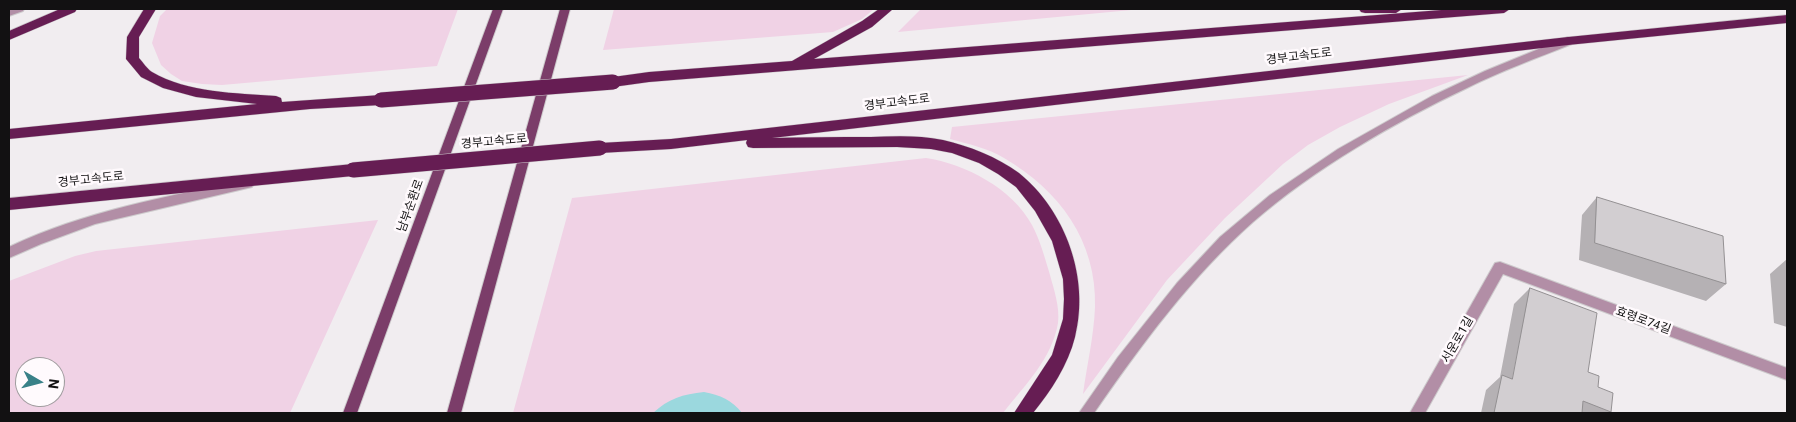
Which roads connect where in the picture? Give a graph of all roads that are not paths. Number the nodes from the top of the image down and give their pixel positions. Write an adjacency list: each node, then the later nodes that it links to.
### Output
1 (19, 9): 10 (street)
2 (71, 9): 12 (highway)
3 (150, 9): 15 (highway)
4 (498, 9): 23 (main road, 남부순환로)
5 (564, 9): 24 (main road)
6 (887, 9): 14 (highway)
7 (1365, 9): 9 (highway)
8 (1504, 9): 9 (highway)
9 (1483, 11): 14 (highway)
10 (9, 13)
11 (1787, 19): 13 (highway, 경부고속도로)
12 (9, 36)
13 (1568, 41): 17 (highway, 경부고속도로); 26 (street)
14 (792, 66): 15 (highway, bridge)
15 (310, 104): 16 (highway)
16 (9, 134)
17 (671, 144): 18 (highway, 경부고속도로, bridge); 25 (highway)
18 (286, 175): 19 (highway, 경부고속도로); 20 (street)
19 (9, 204)
20 (9, 253)
21 (1500, 267): 22 (street, 효령로74길); 27 (street, 서운로1길)
22 (1787, 374)
23 (350, 413)
24 (454, 413)
25 (1023, 413)
26 (1086, 413)
27 (1417, 413)

